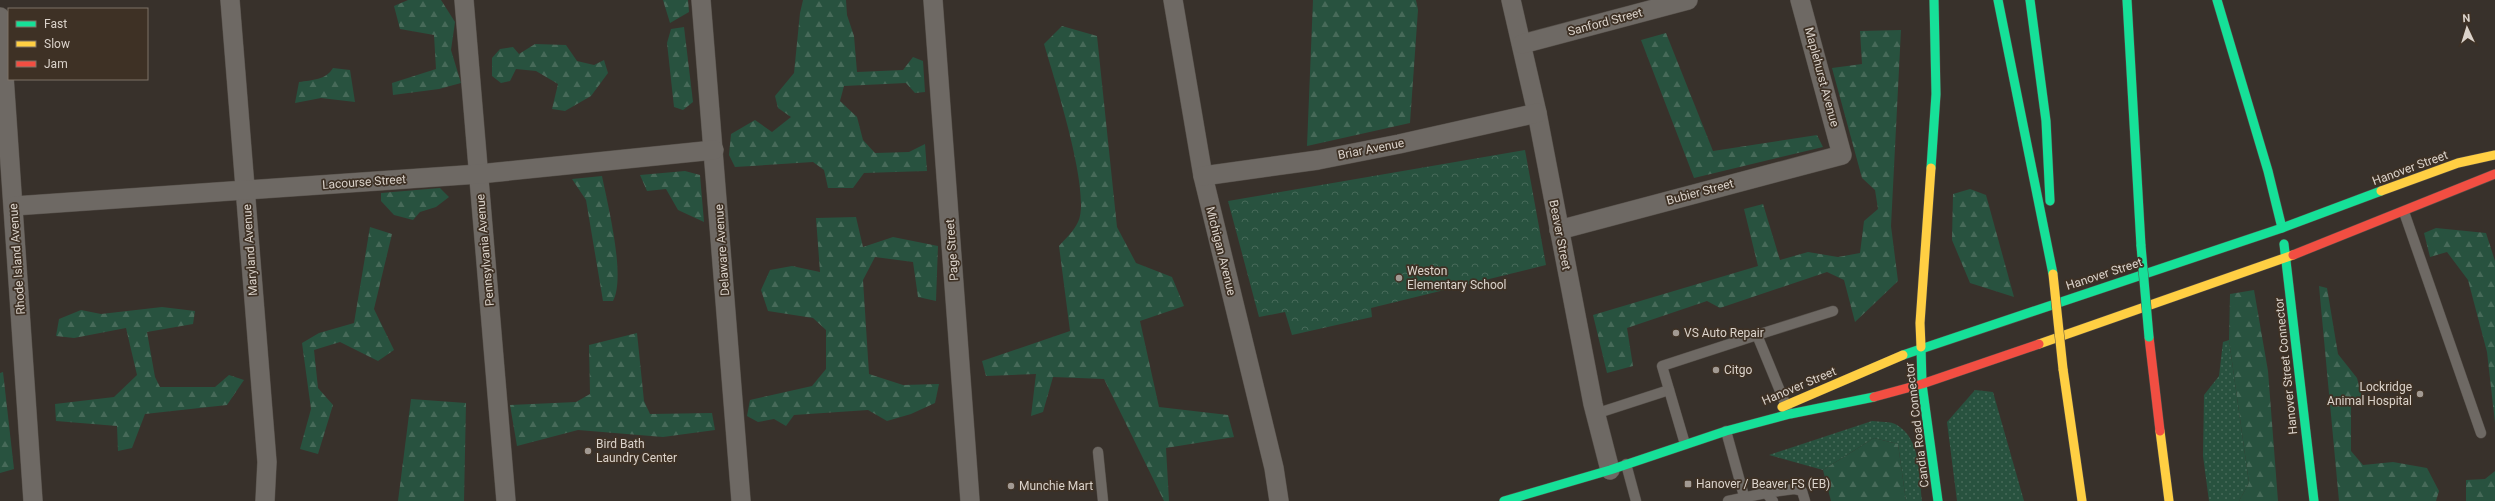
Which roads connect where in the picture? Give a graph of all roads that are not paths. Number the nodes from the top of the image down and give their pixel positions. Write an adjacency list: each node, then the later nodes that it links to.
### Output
1 (230, 0): 23 (street, Maryland Avenue)
2 (464, 0): 20 (street, Pennsylvania Avenue)
3 (701, 0): 17 (street, Delaware Avenue)
4 (933, 0): 48 (street, Page Street)
5 (1173, 0): 22 (street, Michigan Avenue)
6 (1511, 0): 15 (street, Beaver Street)
7 (1688, 0): 15 (street, Sanford Street)
8 (1800, 0): 18 (street, Maplehurst Avenue)
9 (1934, 0): 32 (main road, Candia Road Connector)
10 (1998, 0): 29 (main road)
11 (2030, 0): 29 (main road)
12 (2127, 0): 58 (main road, bridge)
13 (2217, 0): 26 (main road, Hanover Street Connector)
14 (0, 17): 24 (street, Rhode Island Avenue)
15 (1522, 44): 16 (street, Beaver Street)
16 (1537, 113): 22 (street, Briar Avenue); 27 (street, Beaver Street)
17 (714, 150): 20 (street, Lacourse Street); 47 (street, Delaware Avenue)
18 (1842, 154): 27 (street, Bubier Street)
19 (2495, 155): 26 (main road, Hanover Street)
20 (479, 174): 23 (street, Lacourse Street); 46 (street, Pennsylvania Avenue)
21 (2495, 174): 25 (main road, Hanover Street)
22 (1203, 176): 50 (street, Michigan Avenue)
23 (246, 190): 24 (street, Lacourse Street); 45 (street, Maryland Avenue)
24 (14, 206): 44 (street, Rhode Island Avenue)
25 (2404, 212): 28 (main road, Hanover Street); 38 (lane)
26 (2282, 228): 28 (main road, Hanover Street Connector); 32 (main road, Hanover Street)
27 (1559, 230): 36 (street, Beaver Street)
28 (2286, 258): 33 (main road, Hanover Street); 59 (main road, Hanover Street Connector)
29 (2054, 274): 57 (main road, bridge)
30 (1833, 311): 31 (lane)
31 (1757, 335): 34 (lane); 35 (lane)
32 (1921, 347): 33 (main road, Candia Road Connector); 35 (main road, Hanover Street)
33 (1922, 384): 35 (main road, Hanover Street); 56 (main road, Candia Road Connector)
34 (1669, 390): 36 (lane); 39 (lane)
35 (1788, 410): 37 (main road, Hanover Street)
36 (1595, 414): 41 (street, Beaver Street)
37 (1726, 431): 39 (main road, Hanover Street); 43 (lane)
38 (2481, 433)
39 (1685, 444): 41 (main road, Hanover Street)
40 (1098, 452): 49 (lane)
41 (1618, 467): 51 (main road, Hanover Street); 52 (lane)
42 (1766, 493): 43 (lane); 54 (lane); 55 (lane)
43 (1744, 496): 53 (lane)
44 (33, 501)
45 (265, 501)
46 (506, 501)
47 (741, 501)
48 (970, 501)
49 (1103, 501)
50 (1279, 501)
51 (1504, 501)
52 (1636, 501)
53 (1728, 501)
54 (1773, 501)
55 (1805, 501)
56 (1938, 501)
57 (2082, 501)
58 (2170, 501)
59 (2314, 501)

